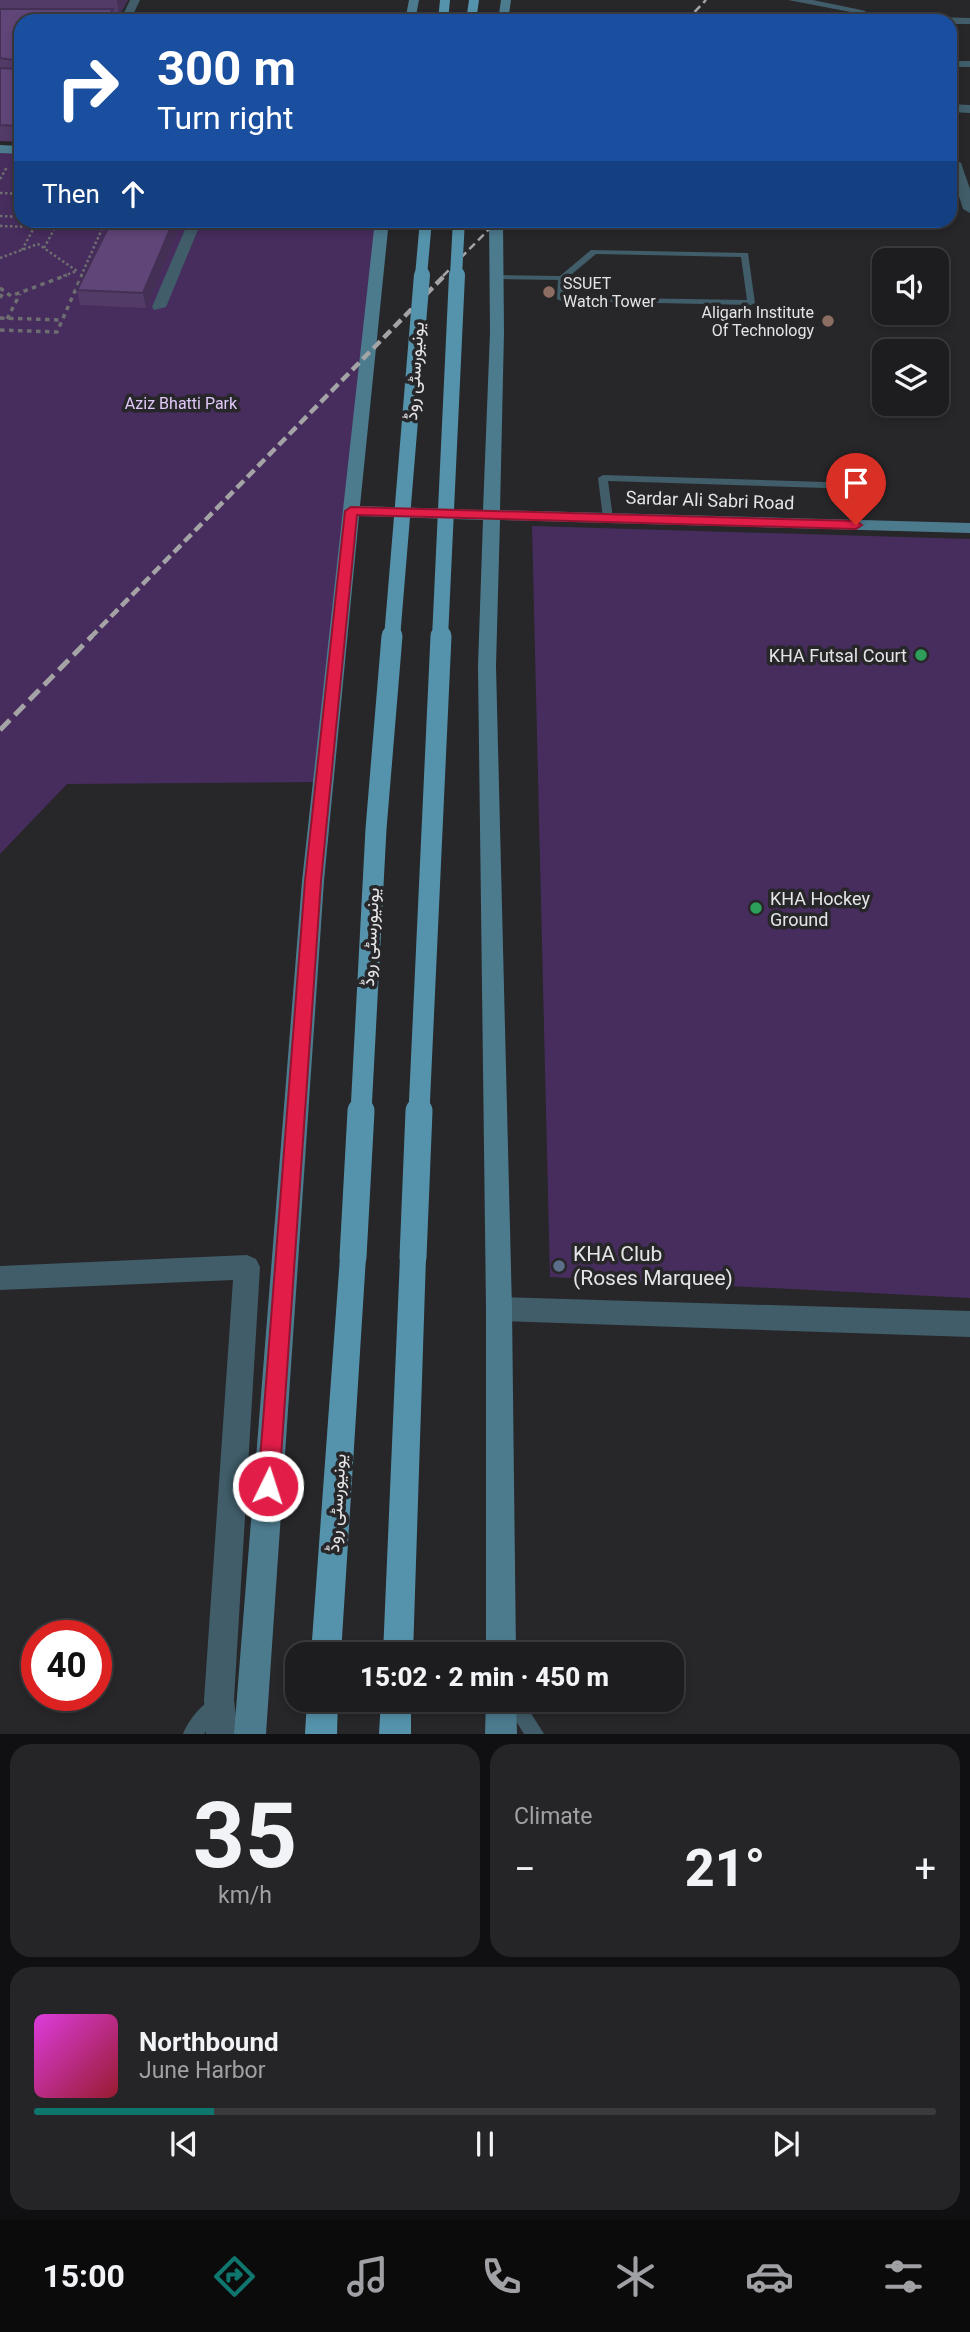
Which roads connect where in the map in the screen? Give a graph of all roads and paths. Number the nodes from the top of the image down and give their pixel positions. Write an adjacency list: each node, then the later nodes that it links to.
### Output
1 (793, 0): 2 (street)
2 (861, 13)
3 (9, 163): 5 (path)
4 (957, 173): 6 (street)
5 (0, 179)
6 (970, 209)
7 (34, 228): 17 (path)
8 (55, 228): 16 (path)
9 (80, 228): 15 (path)
10 (193, 228): 27 (street)
11 (381, 228): 33 (street)
12 (425, 228): 42 (main road, یونیورسٹی روڈ, bridge)
13 (459, 228): 43 (main road, یونیورسٹی روڈ, bridge)
14 (496, 228): 22 (street)
15 (103, 229): 20 (path)
16 (44, 248): 17 (path); 19 (path)
17 (22, 250): 18 (path)
18 (0, 258)
19 (76, 271): 20 (path); 25 (path)
20 (83, 272): 21 (path); 30 (path)
21 (91, 272)
22 (496, 277): 23 (lane); 34 (street)
23 (562, 278): 23 (lane)
24 (2, 289): 25 (path); 26 (path)
25 (20, 293): 29 (path)
26 (0, 298)
27 (159, 307)
28 (0, 318): 29 (path)
29 (7, 318): 30 (path)
30 (62, 320): 31 (path)
31 (0, 330)
32 (856, 486): 35 (lane)
33 (351, 511): 34 (street, Sardar Ali Sabri Road); 38 (street)
34 (491, 514): 35 (street, Sardar Ali Sabri Road); 40 (street)
35 (608, 517): 36 (street, Sardar Ali Sabri Road)
36 (970, 528)
37 (247, 1267): 38 (street); 39 (street); 45 (street)
38 (285, 1267): 52 (street)
39 (0, 1278)
40 (499, 1309): 41 (street); 44 (street)
41 (970, 1324)
42 (327, 1642)
43 (398, 1642)
44 (501, 1642)
45 (219, 1700): 50 (lane); 51 (street)
46 (322, 1712): 53 (main road)
47 (396, 1712): 54 (main road)
48 (501, 1712): 55 (street)
49 (520, 1712): 56 (lane)
50 (192, 1734)
51 (222, 1734)
52 (250, 1734)
53 (321, 1734)
54 (395, 1734)
55 (501, 1734)
56 (535, 1734)

